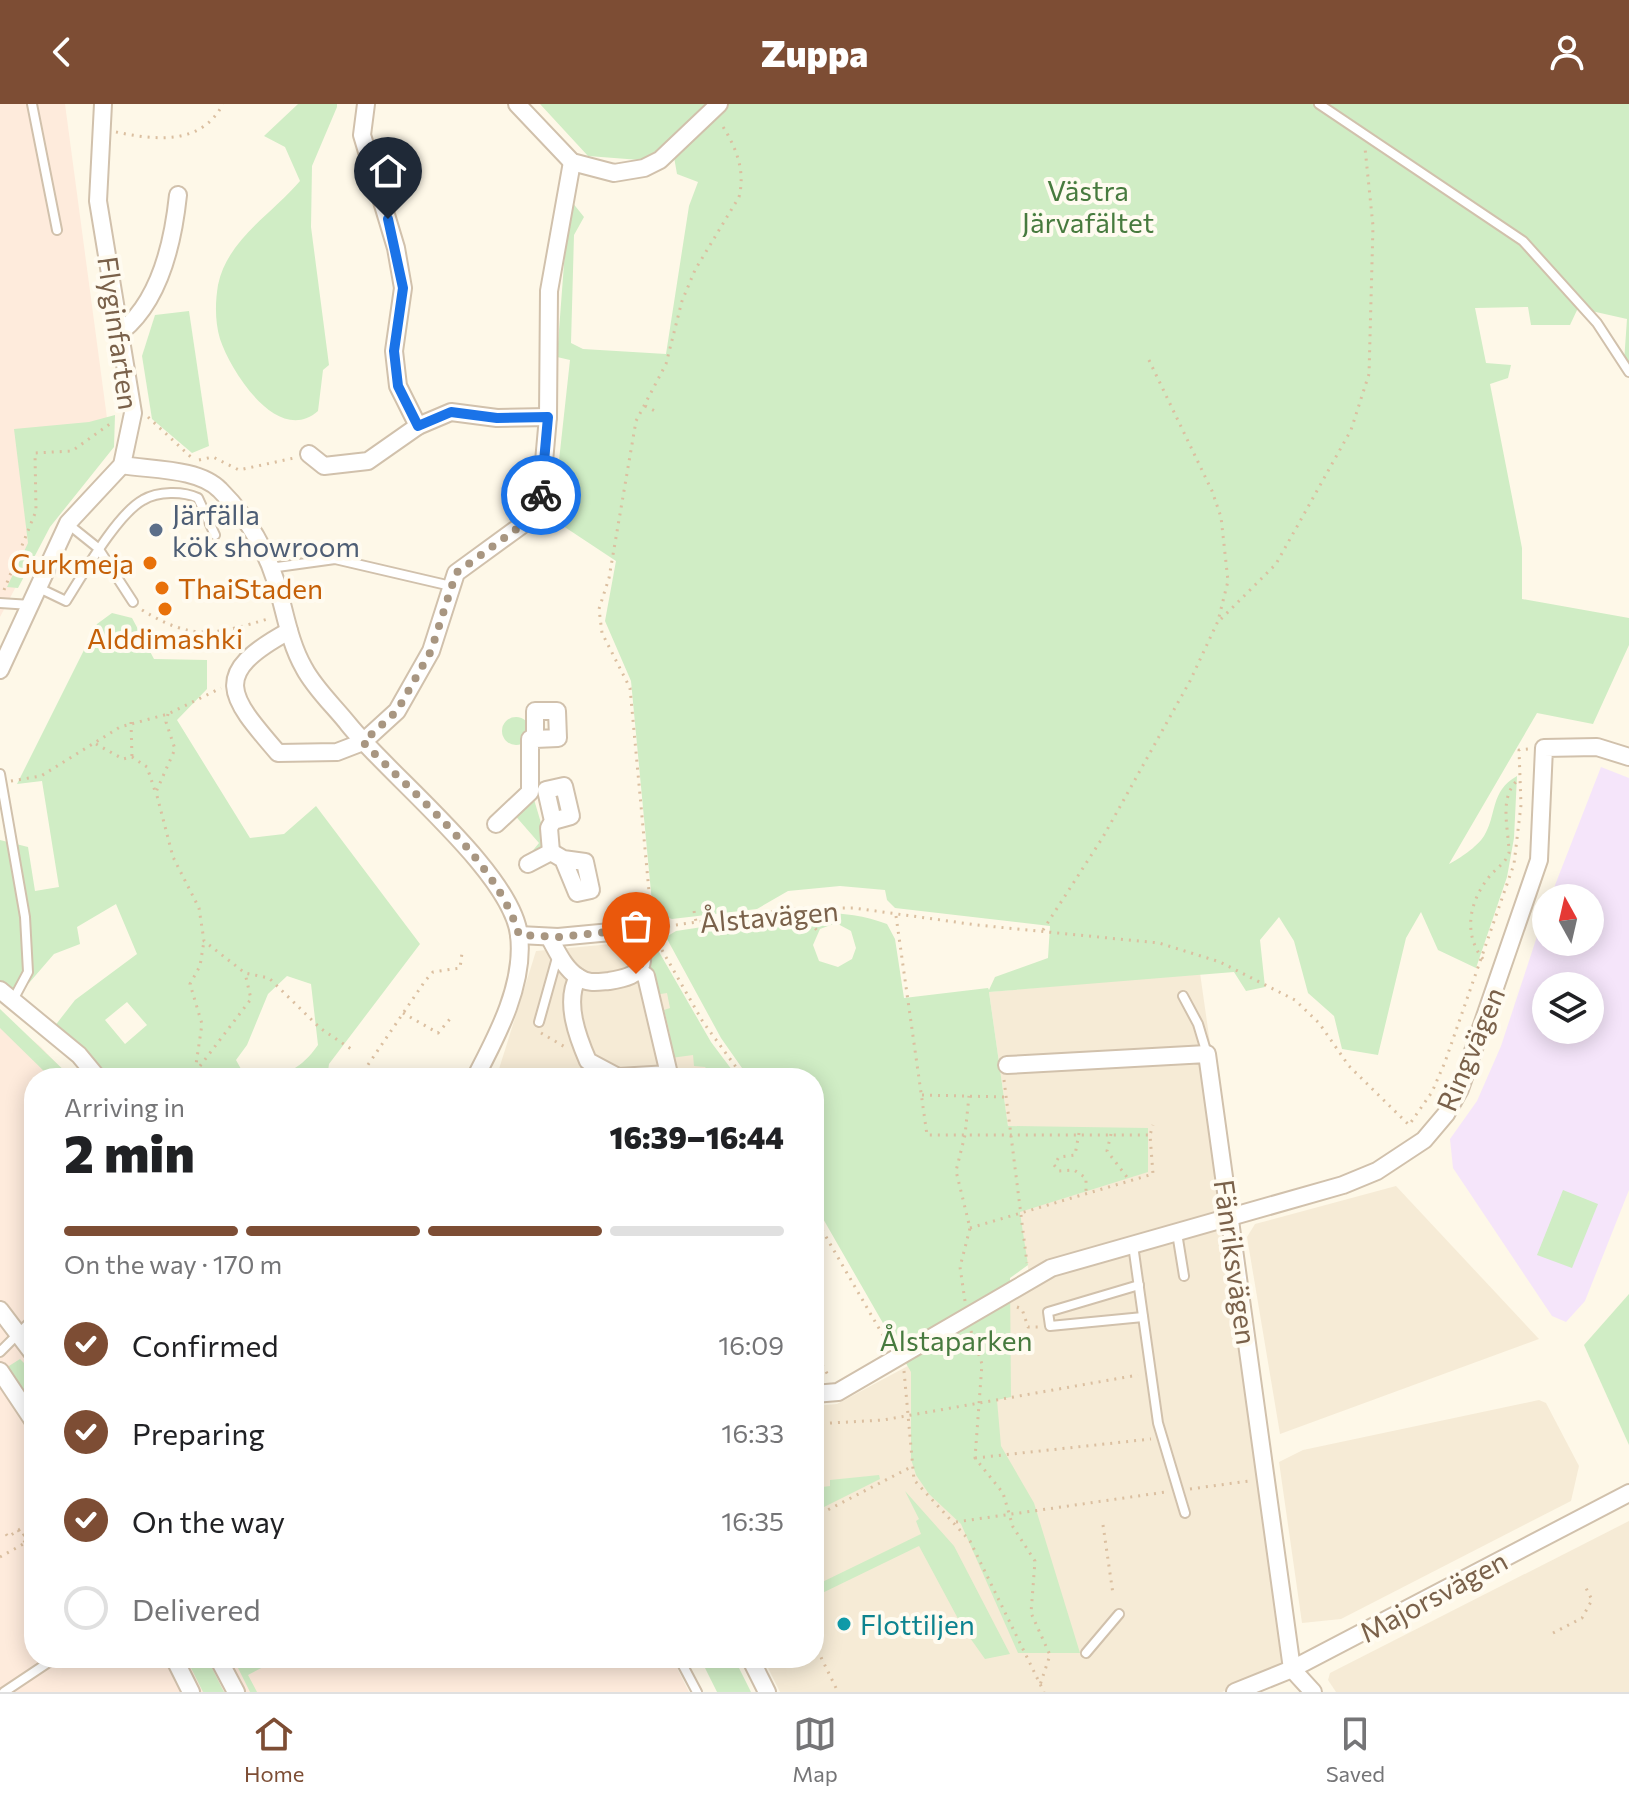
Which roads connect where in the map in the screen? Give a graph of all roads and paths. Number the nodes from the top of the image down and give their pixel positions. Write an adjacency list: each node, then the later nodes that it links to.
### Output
1 (32, 104): 12 (lane)
2 (103, 104): 13 (street, Flyginfarten)
3 (223, 104): 8 (path)
4 (366, 104): 20 (street)
5 (517, 104): 10 (street)
6 (1319, 104): 9 (lane)
7 (715, 107): 10 (street); 16 (path)
8 (112, 131)
9 (1364, 133): 15 (lane); 34 (path)
10 (572, 162): 19 (street)
11 (178, 195): 13 (street)
12 (57, 230)
13 (122, 331): 23 (street, Flyginfarten)
14 (1147, 356): 34 (path)
15 (1629, 372)
16 (644, 406): 18 (path); 58 (path)
17 (143, 412): 22 (path)
18 (659, 413)
19 (548, 417): 20 (street); 28 (street)
20 (418, 426): 22 (street)
21 (119, 429): 30 (path)
22 (309, 454)
23 (122, 465): 24 (street); 27 (street)
24 (68, 523): 26 (lane); 29 (street)
25 (215, 535): 26 (lane)
26 (98, 548): 29 (lane); 31 (lane)
27 (270, 568): 28 (lane); 33 (street)
28 (452, 587): 41 (street)
29 (39, 588): 32 (street)
30 (1, 602): 32 (lane)
31 (133, 602): 33 (path)
32 (32, 605): 36 (street)
33 (285, 614): 35 (street)
34 (1218, 621): 59 (path)
35 (289, 631): 41 (street); 41 (street)
36 (0, 670)
37 (206, 695): 38 (path)
38 (168, 714): 39 (path); 49 (path)
39 (131, 722): 42 (path); 44 (path)
40 (535, 739): 48 (street)
41 (363, 742): 61 (street)
42 (96, 744): 44 (path); 46 (path)
43 (1544, 748): 45 (street); 47 (path); 99 (street, Ringvägen)
44 (132, 757): 49 (path)
45 (1629, 757)
46 (2, 778): 70 (lane)
47 (1520, 779): 51 (path); 53 (path)
48 (538, 791): 50 (street); 52 (street)
49 (156, 792): 63 (path)
50 (496, 824)
51 (1506, 861): 53 (path); 66 (path)
52 (528, 864)
53 (1514, 864): 66 (path)
54 (800, 908): 56 (path, Ålstavägen); 57 (path, Ålstavägen); 60 (path)
55 (694, 911): 57 (path)
56 (896, 916): 59 (path, Ålstavägen); 87 (path)
57 (696, 922): 58 (path, Ålstavägen)
58 (646, 929): 62 (street); 67 (street); 85 (path)
59 (1043, 930): 66 (path, Ålstavägen)
60 (818, 932)
61 (519, 935): 62 (street); 82 (street)
62 (549, 937): 65 (street)
63 (204, 941): 68 (path); 79 (path)
64 (462, 953): 72 (path)
65 (558, 953): 69 (street); 74 (lane)
66 (1483, 959)
67 (639, 971): 69 (street); 84 (street)
68 (245, 973): 75 (path); 80 (path)
69 (578, 977): 77 (street)
70 (7, 995): 78 (street)
71 (1183, 996): 76 (lane)
72 (403, 1013): 73 (path); 81 (path)
73 (450, 1019)
74 (539, 1022): 77 (path)
75 (351, 1049)
76 (1207, 1054): 86 (street); 99 (street, Fänriksvägen)
77 (586, 1059): 83 (street)
78 (90, 1068)
79 (198, 1068)
80 (199, 1068)
81 (366, 1068)
82 (481, 1068)
83 (602, 1068)
84 (668, 1068)
85 (737, 1068)
86 (1005, 1070): 89 (path)
87 (921, 1095): 88 (path); 94 (path)
88 (969, 1096): 89 (path); 94 (path)
89 (1006, 1097): 91 (path)
90 (1153, 1125): 95 (path)
91 (1011, 1133): 92 (path); 94 (path); 98 (path)
92 (1079, 1133): 93 (path); 97 (path)
93 (1111, 1134): 95 (path); 96 (path)
94 (965, 1135): 100 (path)
95 (1150, 1135): 96 (path)
96 (1130, 1181): 97 (path)
97 (1086, 1194): 98 (path)
98 (1021, 1213): 100 (path); 105 (path)
99 (1230, 1217): 101 (street, Ringvägen); 130 (street, Fänriksvägen)
100 (970, 1228): 109 (path)
101 (1177, 1232): 103 (street, Ringvägen); 104 (lane)
102 (824, 1233): 115 (path)
103 (1133, 1245): 105 (street, Ringvägen); 106 (lane)
104 (1184, 1276)
105 (1030, 1279): 109 (street, Ringvägen)
106 (1139, 1285): 110 (lane); 110 (lane)
107 (1011, 1307): 111 (path)
108 (0, 1310): 113 (street)
109 (967, 1316): 121 (street, Ringvägen); 123 (path)
110 (1143, 1317): 120 (lane)
111 (1026, 1322)
112 (24, 1329): 113 (lane)
113 (19, 1334): 114 (street); 116 (lane)
114 (24, 1341)
115 (889, 1347)
116 (0, 1352)
117 (824, 1368): 121 (path)
118 (0, 1371): 124 (street)
119 (904, 1372): 125 (path)
120 (1149, 1373): 123 (path); 127 (lane)
121 (838, 1392): 122 (street)
122 (824, 1393)
123 (977, 1404): 125 (path); 128 (path)
124 (24, 1407)
125 (907, 1416): 126 (path); 129 (path)
126 (824, 1423)
127 (1161, 1438): 128 (path); 131 (lane)
128 (975, 1458): 135 (path)
129 (911, 1467): 133 (path); 136 (path)
130 (1266, 1478): 131 (path); 155 (street, Fänriksvägen)
131 (1178, 1491): 134 (lane); 135 (path)
132 (1629, 1493): 155 (street, Majorsvägen)
133 (824, 1512)
134 (1185, 1513)
135 (1010, 1515): 136 (path); 156 (path)
136 (956, 1522): 156 (path)
137 (1103, 1525): 145 (path)
138 (24, 1526): 139 (path)
139 (18, 1530): 140 (path); 142 (path)
140 (24, 1535)
141 (24, 1544): 142 (path)
142 (14, 1548): 143 (path)
143 (0, 1557)
144 (1585, 1586): 147 (path)
145 (1113, 1594)
146 (1119, 1614): 148 (lane)
147 (1553, 1633)
148 (1086, 1653)
149 (824, 1663): 162 (path)
150 (40, 1668): 157 (lane)
151 (179, 1668): 158 (street)
152 (223, 1668): 159 (street)
153 (684, 1668): 160 (lane)
154 (755, 1668): 161 (street)
155 (1292, 1669): 164 (street, Majorsvägen); 165 (street)
156 (1040, 1685): 163 (path)
157 (4, 1692)
158 (191, 1692)
159 (236, 1692)
160 (697, 1692)
161 (767, 1692)
162 (838, 1692)
163 (1044, 1692)
164 (1235, 1692)
165 (1313, 1692)

